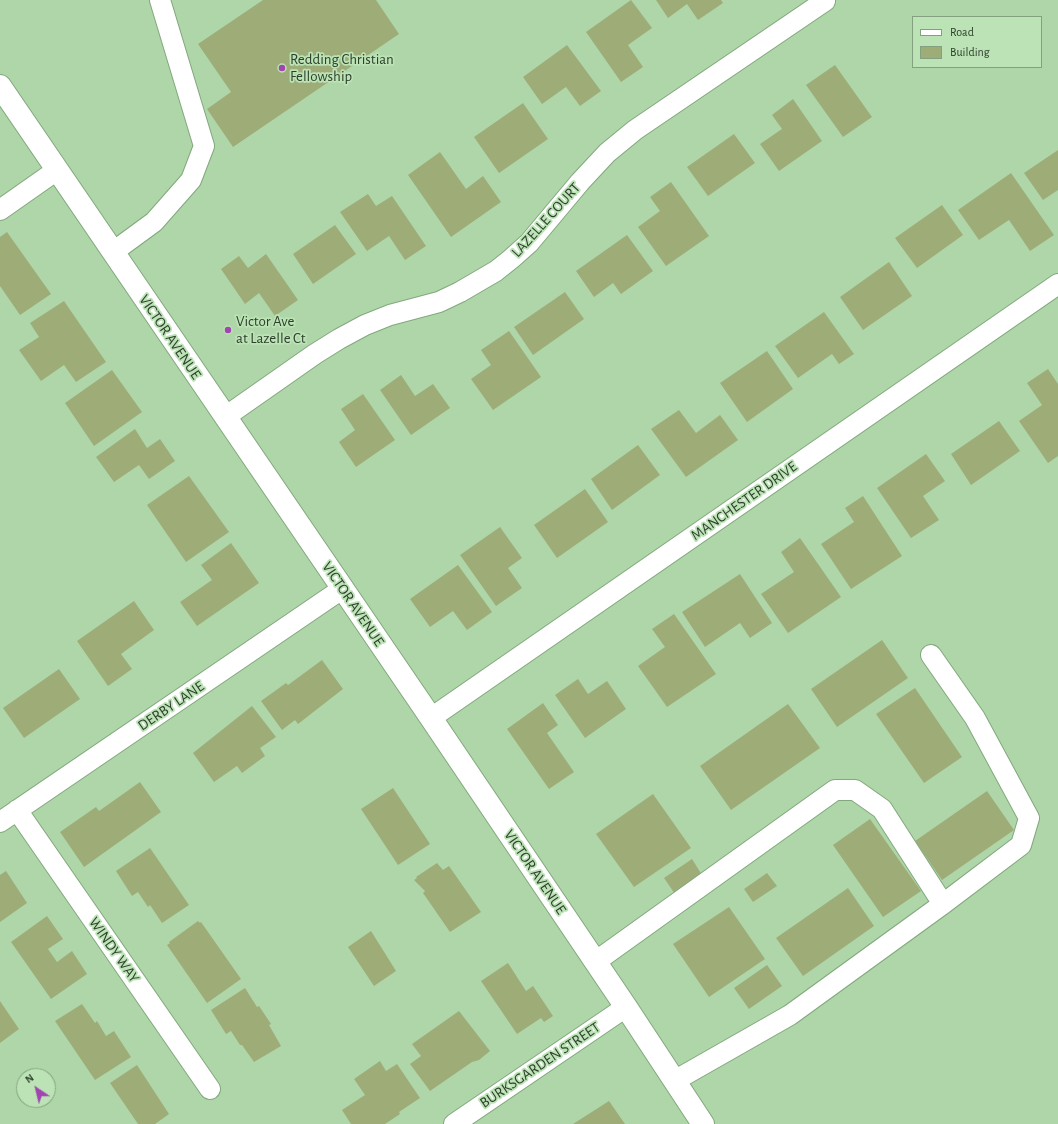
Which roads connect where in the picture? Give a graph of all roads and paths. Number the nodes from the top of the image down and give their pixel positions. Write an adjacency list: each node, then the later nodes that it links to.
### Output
1 (160, 0): 6 (street)
2 (825, 1): 8 (street, LAZELLE COURT)
3 (0, 86): 4 (main road, VICTOR AVENUE)
4 (57, 170): 5 (street); 6 (main road, VICTOR AVENUE)
5 (0, 210)
6 (113, 252): 8 (main road, VICTOR AVENUE)
7 (1058, 284): 11 (street, MANCHESTER DRIVE)
8 (225, 417): 9 (main road, VICTOR AVENUE)
9 (342, 589): 11 (main road, VICTOR AVENUE); 12 (street, DERBY LANE)
10 (931, 655): 14 (street)
11 (431, 718): 15 (main road, VICTOR AVENUE)
12 (17, 810): 13 (street, DERBY LANE); 18 (street, WINDY WAY)
13 (0, 822)
14 (943, 904): 15 (street); 17 (street)
15 (595, 962): 16 (main road, VICTOR AVENUE)
16 (626, 1007): 17 (main road, VICTOR AVENUE); 19 (street, BURKSGARDEN STREET)
17 (674, 1082): 20 (main road, VICTOR AVENUE)
18 (210, 1089)
19 (454, 1124)
20 (703, 1124)

